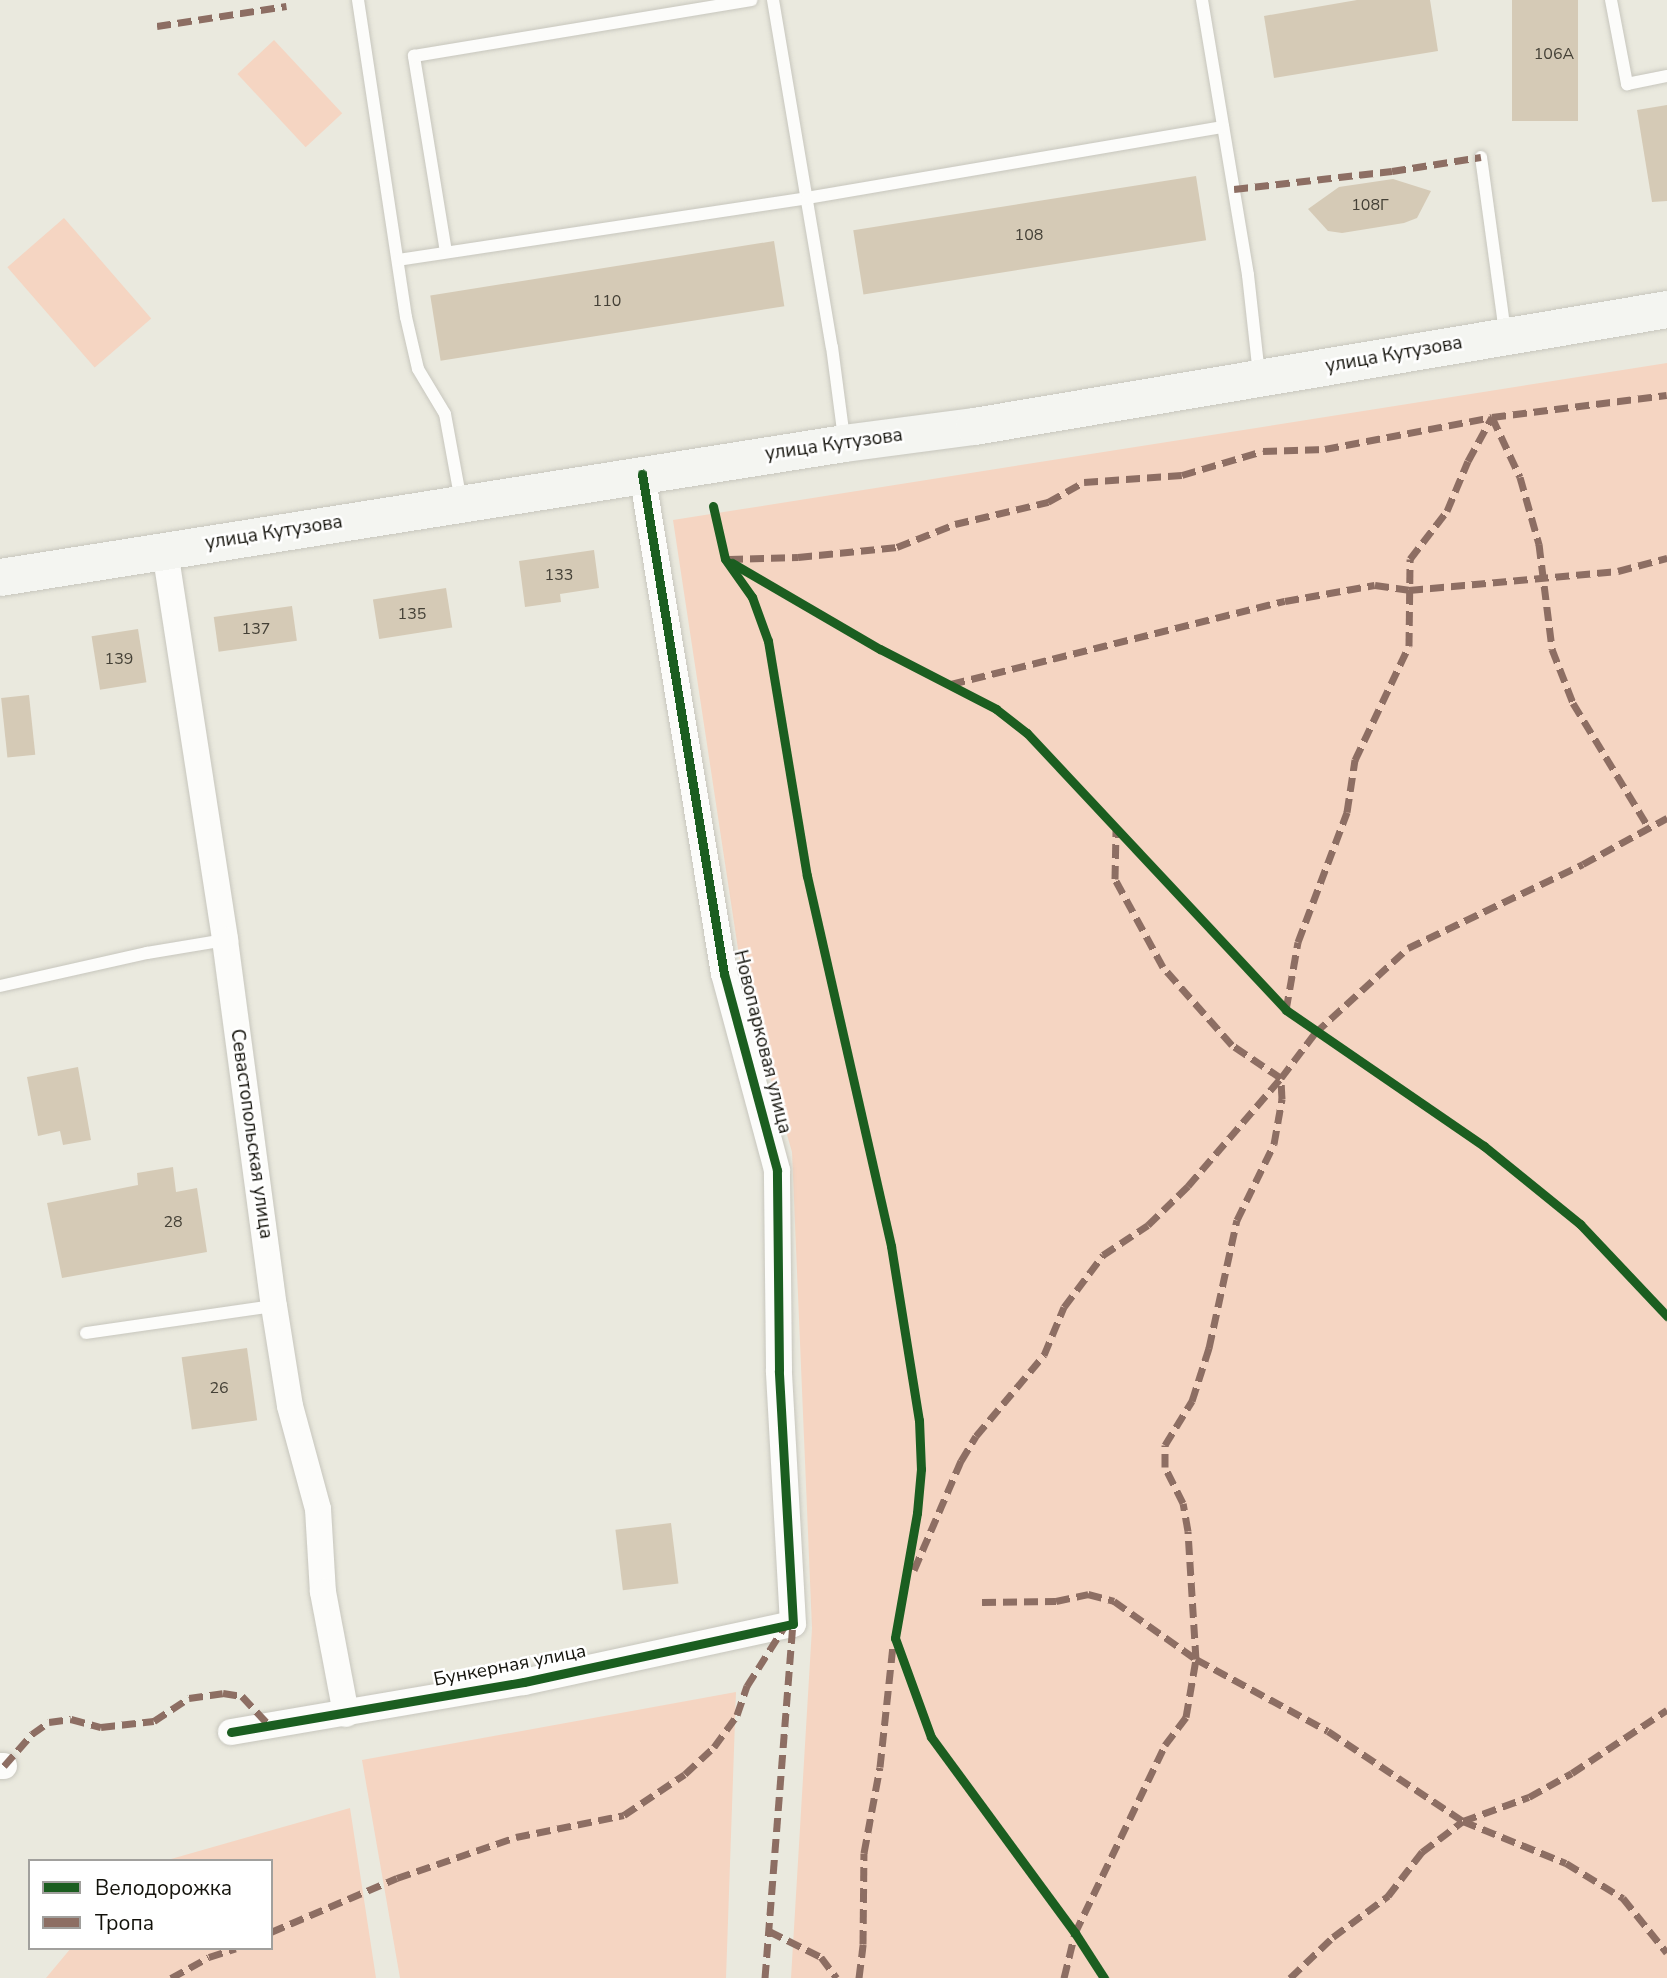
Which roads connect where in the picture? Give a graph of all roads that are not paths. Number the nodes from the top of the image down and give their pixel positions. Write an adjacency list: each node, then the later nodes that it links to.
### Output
1 (358, 0): 11 (lane)
2 (751, 0): 10 (lane)
3 (773, 0): 9 (lane)
4 (1202, 0): 7 (lane)
5 (1611, 0): 6 (lane)
6 (1667, 76)
7 (1223, 127): 9 (lane); 14 (lane)
8 (1481, 157): 13 (lane)
9 (807, 198): 10 (lane); 15 (lane)
10 (446, 252): 11 (lane)
11 (398, 260): 17 (lane)
12 (1667, 309): 13 (main road, улица Кутузова)
13 (1505, 337): 14 (main road, улица Кутузова)
14 (1259, 378): 15 (main road, улица Кутузова)
15 (844, 443): 16 (main road, улица Кутузова)
16 (642, 474): 17 (main road, улица Кутузова); 24 (street, Новопарковая улица)
17 (462, 505): 18 (main road, улица Кутузова)
18 (165, 551): 19 (main road, улица Кутузова); 20 (street, Севастопольская улица)
19 (0, 577)
20 (225, 940): 21 (lane); 22 (street, Севастопольская улица)
21 (0, 986)
22 (274, 1306): 23 (lane); 25 (street, Севастопольская улица)
23 (86, 1333)
24 (793, 1624): 25 (street, Бункерная улица)
25 (346, 1714): 26 (street, Бункерная улица)
26 (231, 1732)

